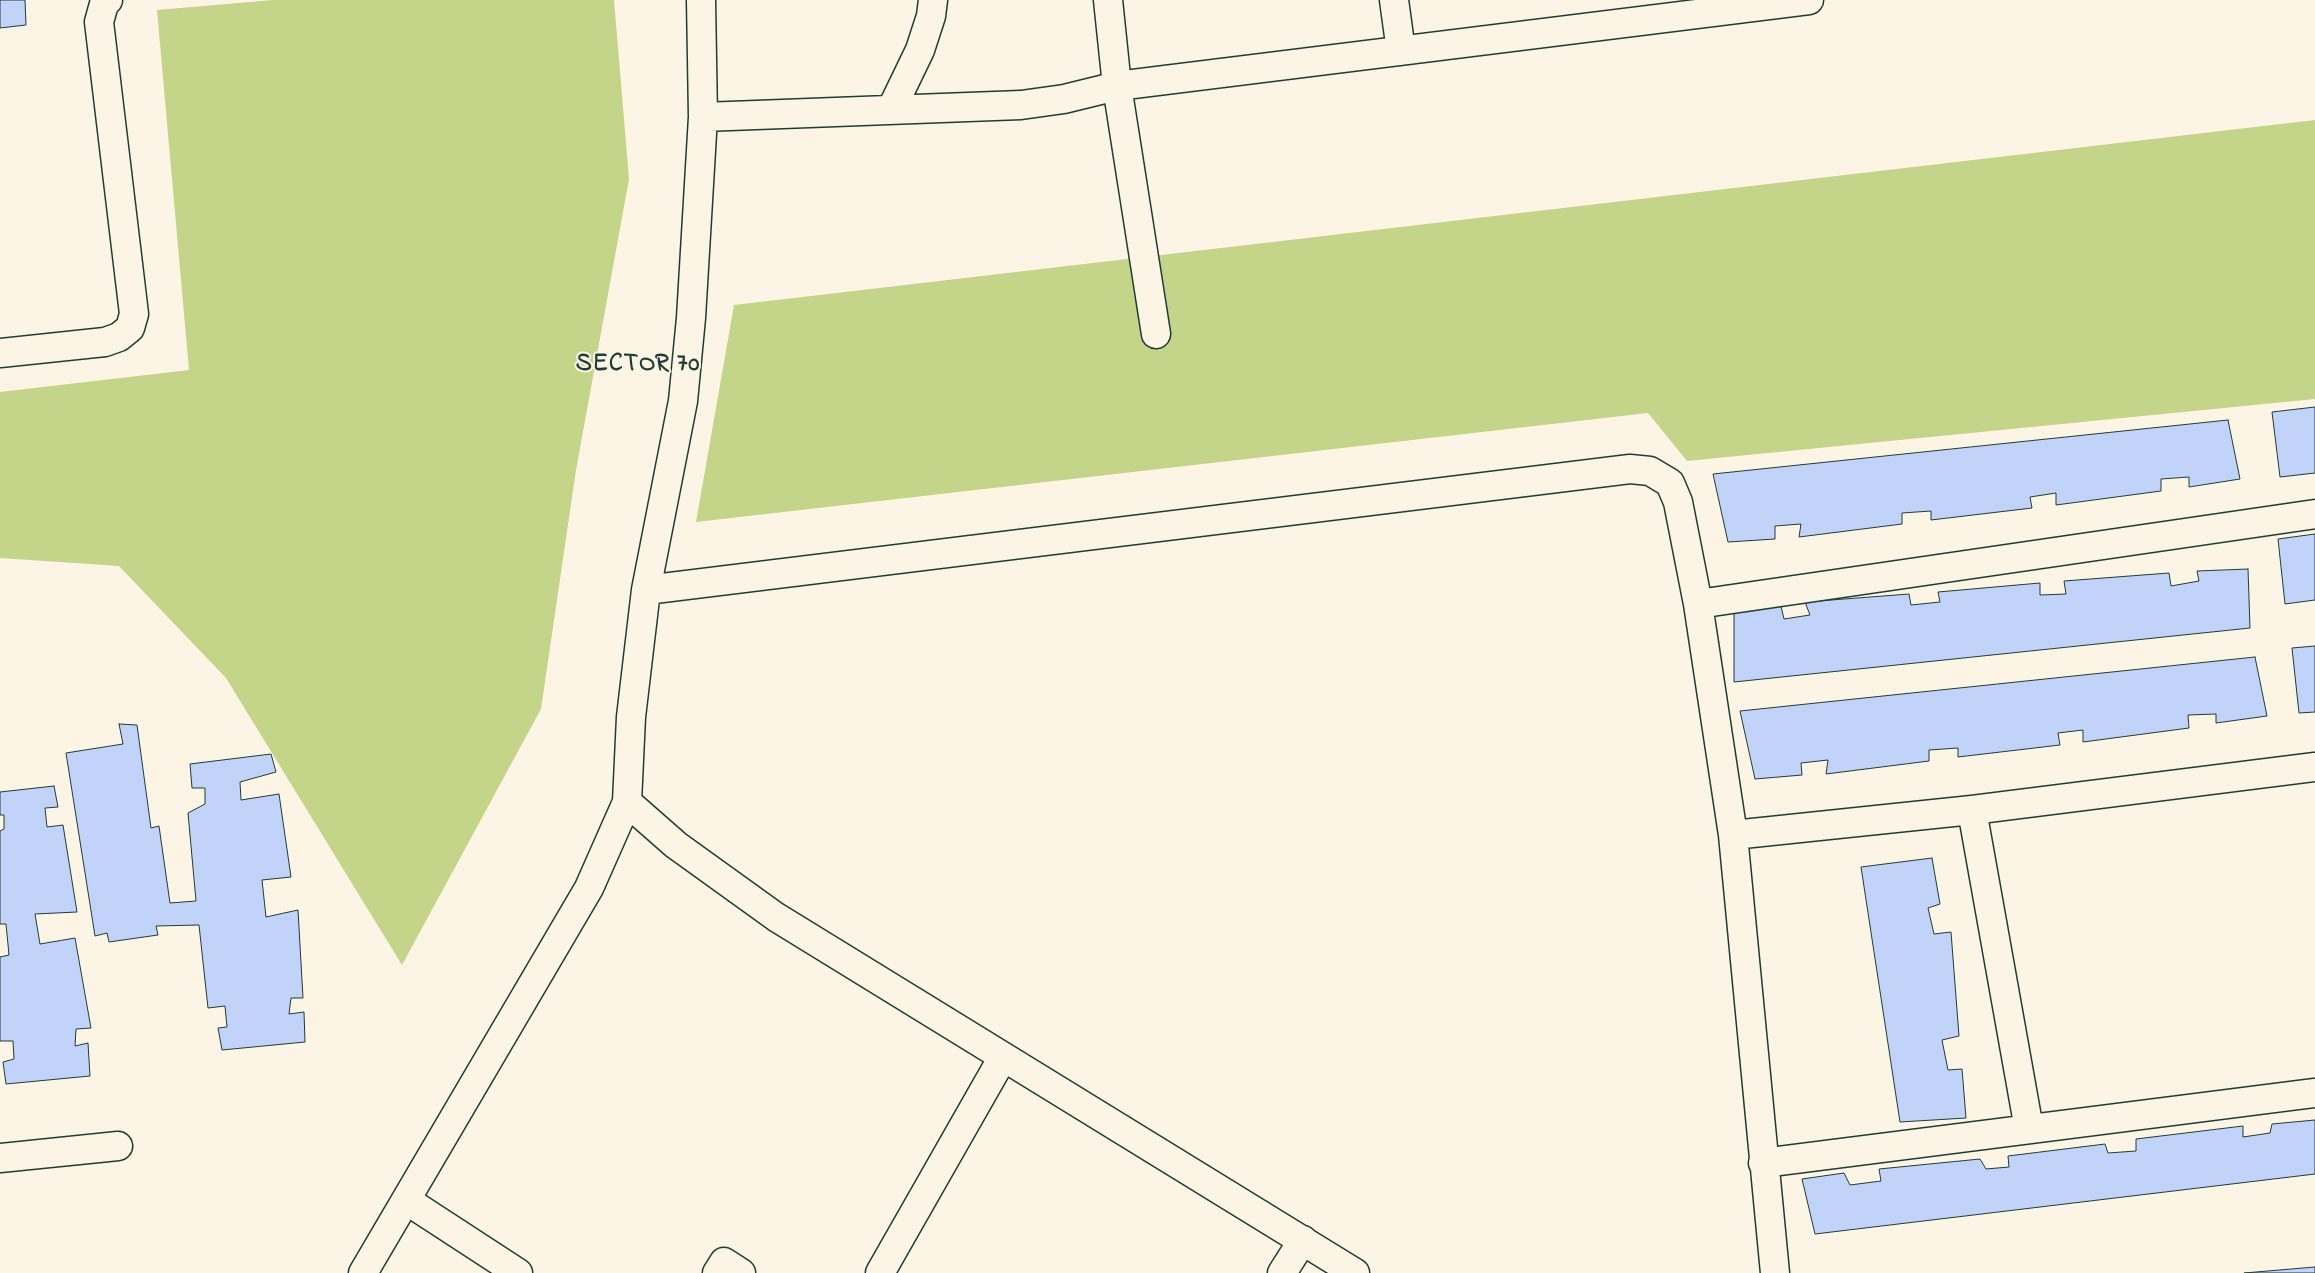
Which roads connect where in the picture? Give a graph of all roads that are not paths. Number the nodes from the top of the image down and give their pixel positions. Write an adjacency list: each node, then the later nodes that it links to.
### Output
1 (108, 0): 12 (street)
2 (701, 0): 10 (street)
3 (933, 0): 9 (street)
4 (1108, 0): 8 (street)
5 (1394, 0): 7 (street)
6 (1809, 0): 7 (street)
7 (1401, 50): 8 (street)
8 (1117, 86): 9 (street); 11 (street)
9 (891, 110): 10 (street)
10 (703, 117): 14 (street)
11 (1156, 334)
12 (0, 353)
13 (2315, 514): 15 (street)
14 (646, 590): 15 (street); 17 (street)
15 (1698, 604): 19 (street)
16 (2315, 767): 18 (street)
17 (626, 802): 20 (street); 26 (street)
18 (1972, 810): 19 (street); 22 (street)
19 (1733, 835): 25 (street)
20 (1003, 1057): 27 (street); 32 (street)
21 (2315, 1093): 22 (street)
22 (2030, 1129): 25 (street)
23 (118, 1146): 24 (street)
24 (0, 1158)
25 (1763, 1163): 35 (street)
26 (406, 1200): 28 (street); 29 (street)
27 (1303, 1240): 33 (street); 34 (street)
28 (363, 1273)
29 (518, 1273)
30 (717, 1273): 31 (street)
31 (740, 1273)
32 (880, 1273)
33 (1282, 1273)
34 (1355, 1273)
35 (1775, 1273)

